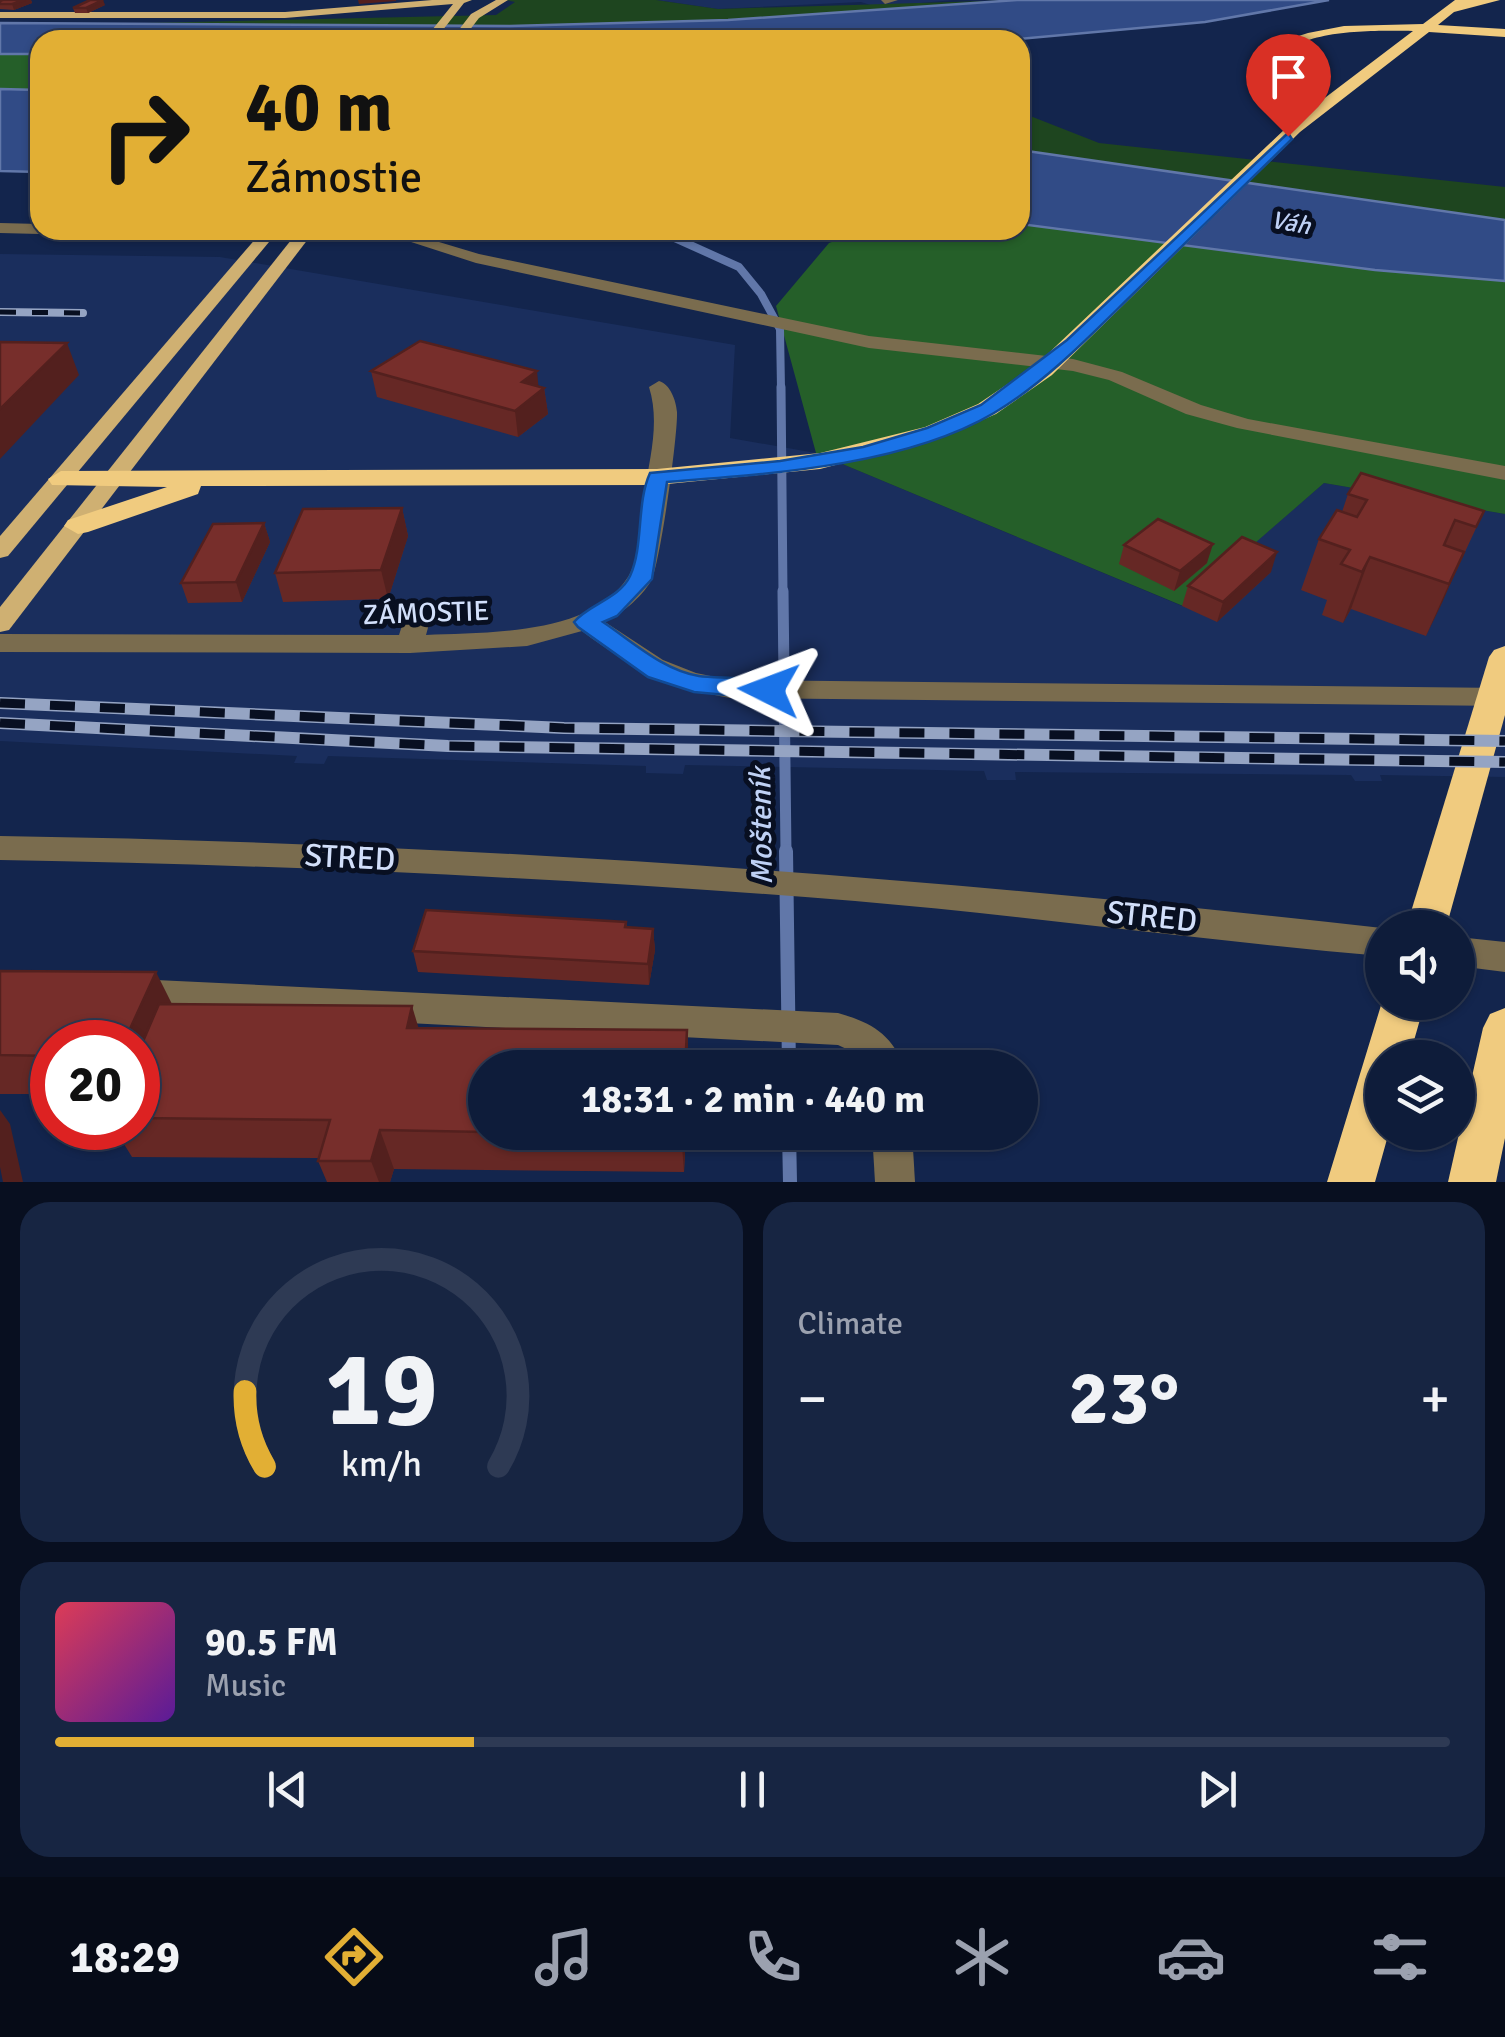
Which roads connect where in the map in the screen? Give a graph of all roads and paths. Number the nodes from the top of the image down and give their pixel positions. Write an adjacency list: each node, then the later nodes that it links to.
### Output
1 (464, 0): 7 (main road); 9 (main road); 10 (main road)
2 (504, 0): 10 (main road)
3 (893, 0): 6 (street)
4 (1462, 0): 15 (highway)
5 (1494, 0): 13 (highway)
6 (884, 1)
7 (374, 10): 8 (main road); 9 (main road)
8 (0, 13)
9 (447, 18): 11 (main road)
10 (473, 18): 12 (main road)
11 (437, 30)
12 (464, 30)
13 (1344, 30): 14 (highway); 15 (highway)
14 (1505, 33)
15 (1294, 129): 23 (highway)
16 (0, 228): 17 (street)
17 (30, 228)
18 (263, 240): 24 (main road)
19 (300, 240): 25 (main road)
20 (416, 240): 22 (street)
21 (659, 387): 23 (street, ZÁMOSTIE)
22 (1505, 473)
23 (658, 477): 26 (highway); 30 (street, ZÁMOSTIE)
24 (61, 478): 25 (highway); 28 (main road)
25 (116, 479): 26 (highway); 27 (main road)
26 (214, 480): 27 (highway)
27 (78, 526): 31 (main road)
28 (0, 551)
29 (419, 614): 33 (street)
30 (586, 622): 33 (street, ZÁMOSTIE); 35 (street)
31 (0, 624)
32 (0, 643): 33 (street, ZÁMOSTIE)
33 (410, 644)
34 (1505, 658): 37 (highway)
35 (1505, 697)
36 (0, 848): 38 (street, STRED)
37 (1431, 910)
38 (1365, 940)
39 (1475, 954): 40 (street)
40 (1505, 957)
41 (98, 993): 43 (street)
42 (1505, 1028): 48 (highway)
43 (880, 1050)
44 (1365, 1133): 47 (highway)
45 (893, 1150): 46 (street)
46 (895, 1182)
47 (1351, 1182)
48 (1472, 1182)

